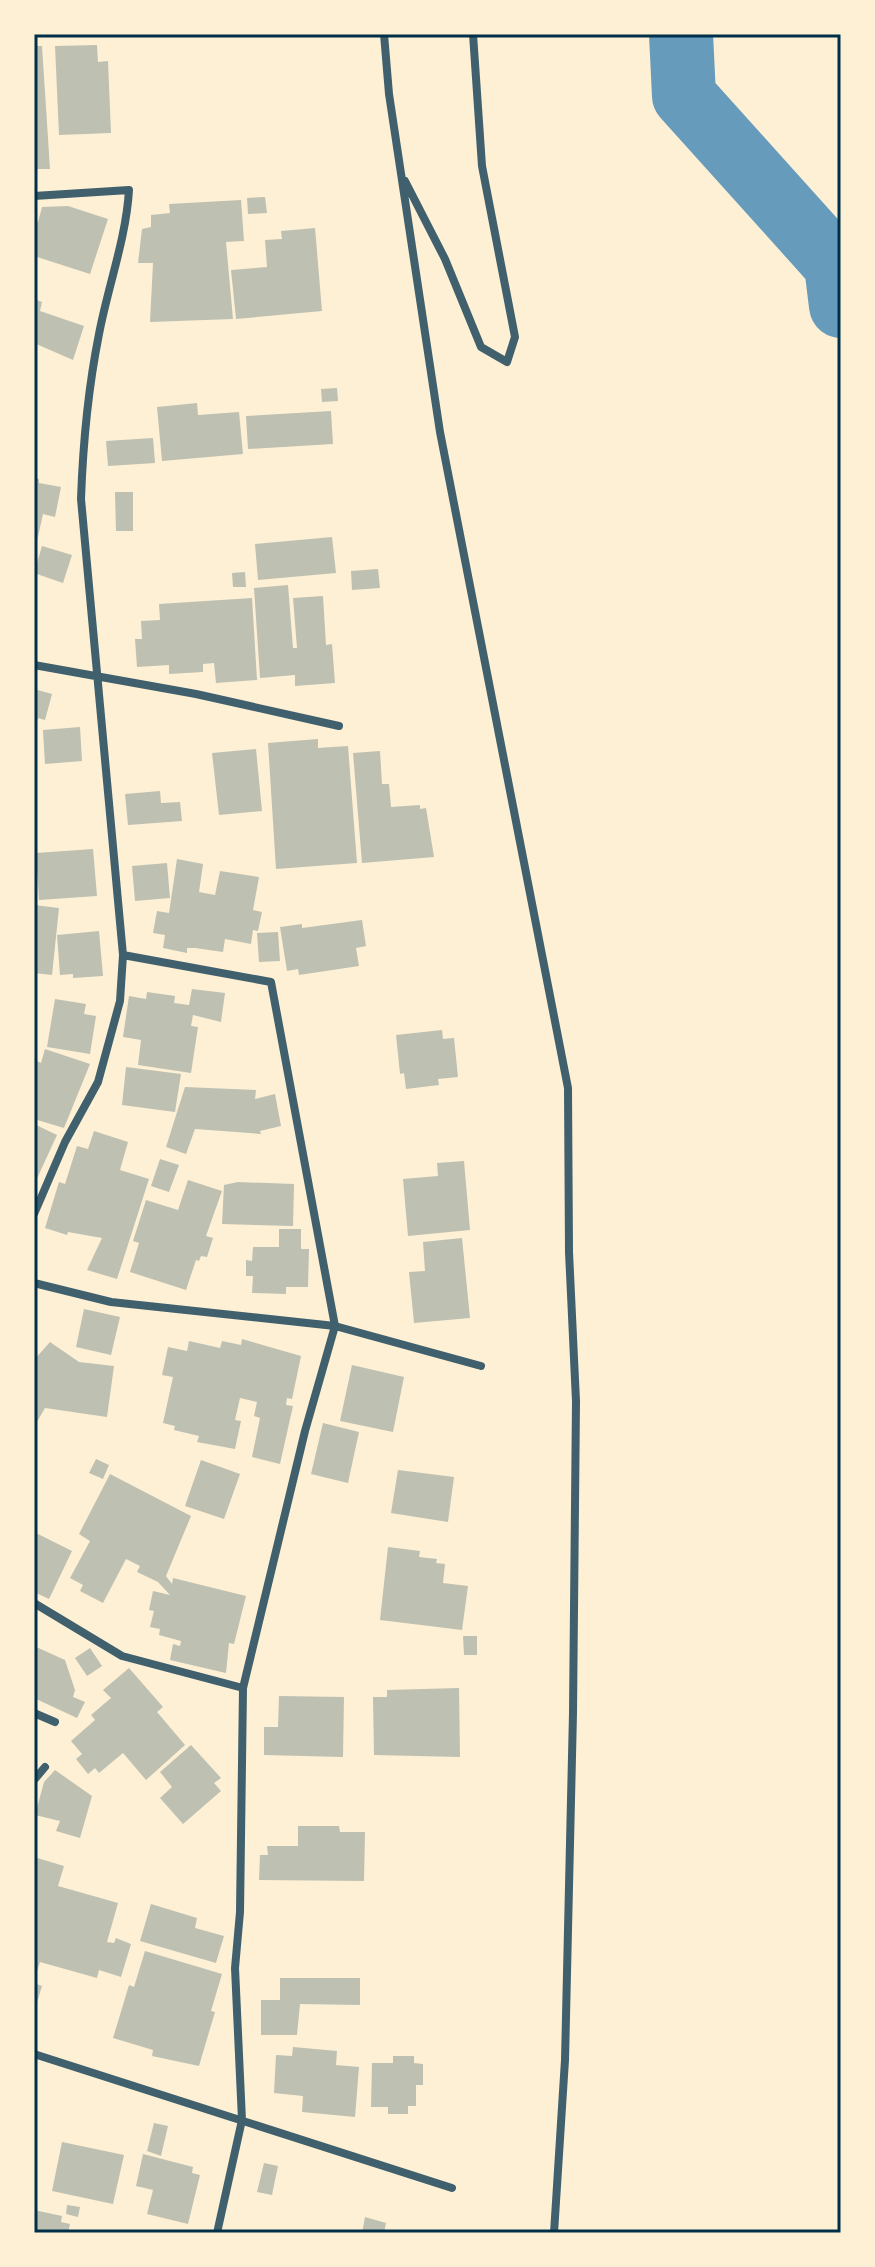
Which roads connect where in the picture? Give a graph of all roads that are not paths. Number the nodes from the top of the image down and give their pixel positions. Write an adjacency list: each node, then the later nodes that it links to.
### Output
1 (384, 34): 3 (street)
2 (473, 34): 3 (street)
3 (402, 173): 23 (street)
4 (34, 196): 6 (street)
5 (34, 665): 6 (street)
6 (95, 677): 7 (street); 8 (street)
7 (339, 726)
8 (123, 955): 9 (street); 11 (street)
9 (34, 1214)
10 (34, 1283): 11 (street)
11 (335, 1326): 12 (street); 14 (street)
12 (481, 1366)
13 (34, 1603): 14 (street)
14 (243, 1688): 20 (street)
15 (34, 1713): 16 (street)
16 (55, 1722)
17 (45, 1767): 18 (street)
18 (34, 1780)
19 (34, 2054): 20 (street)
20 (242, 2120): 21 (street); 22 (street)
21 (452, 2188)
22 (217, 2233)
23 (554, 2233)

